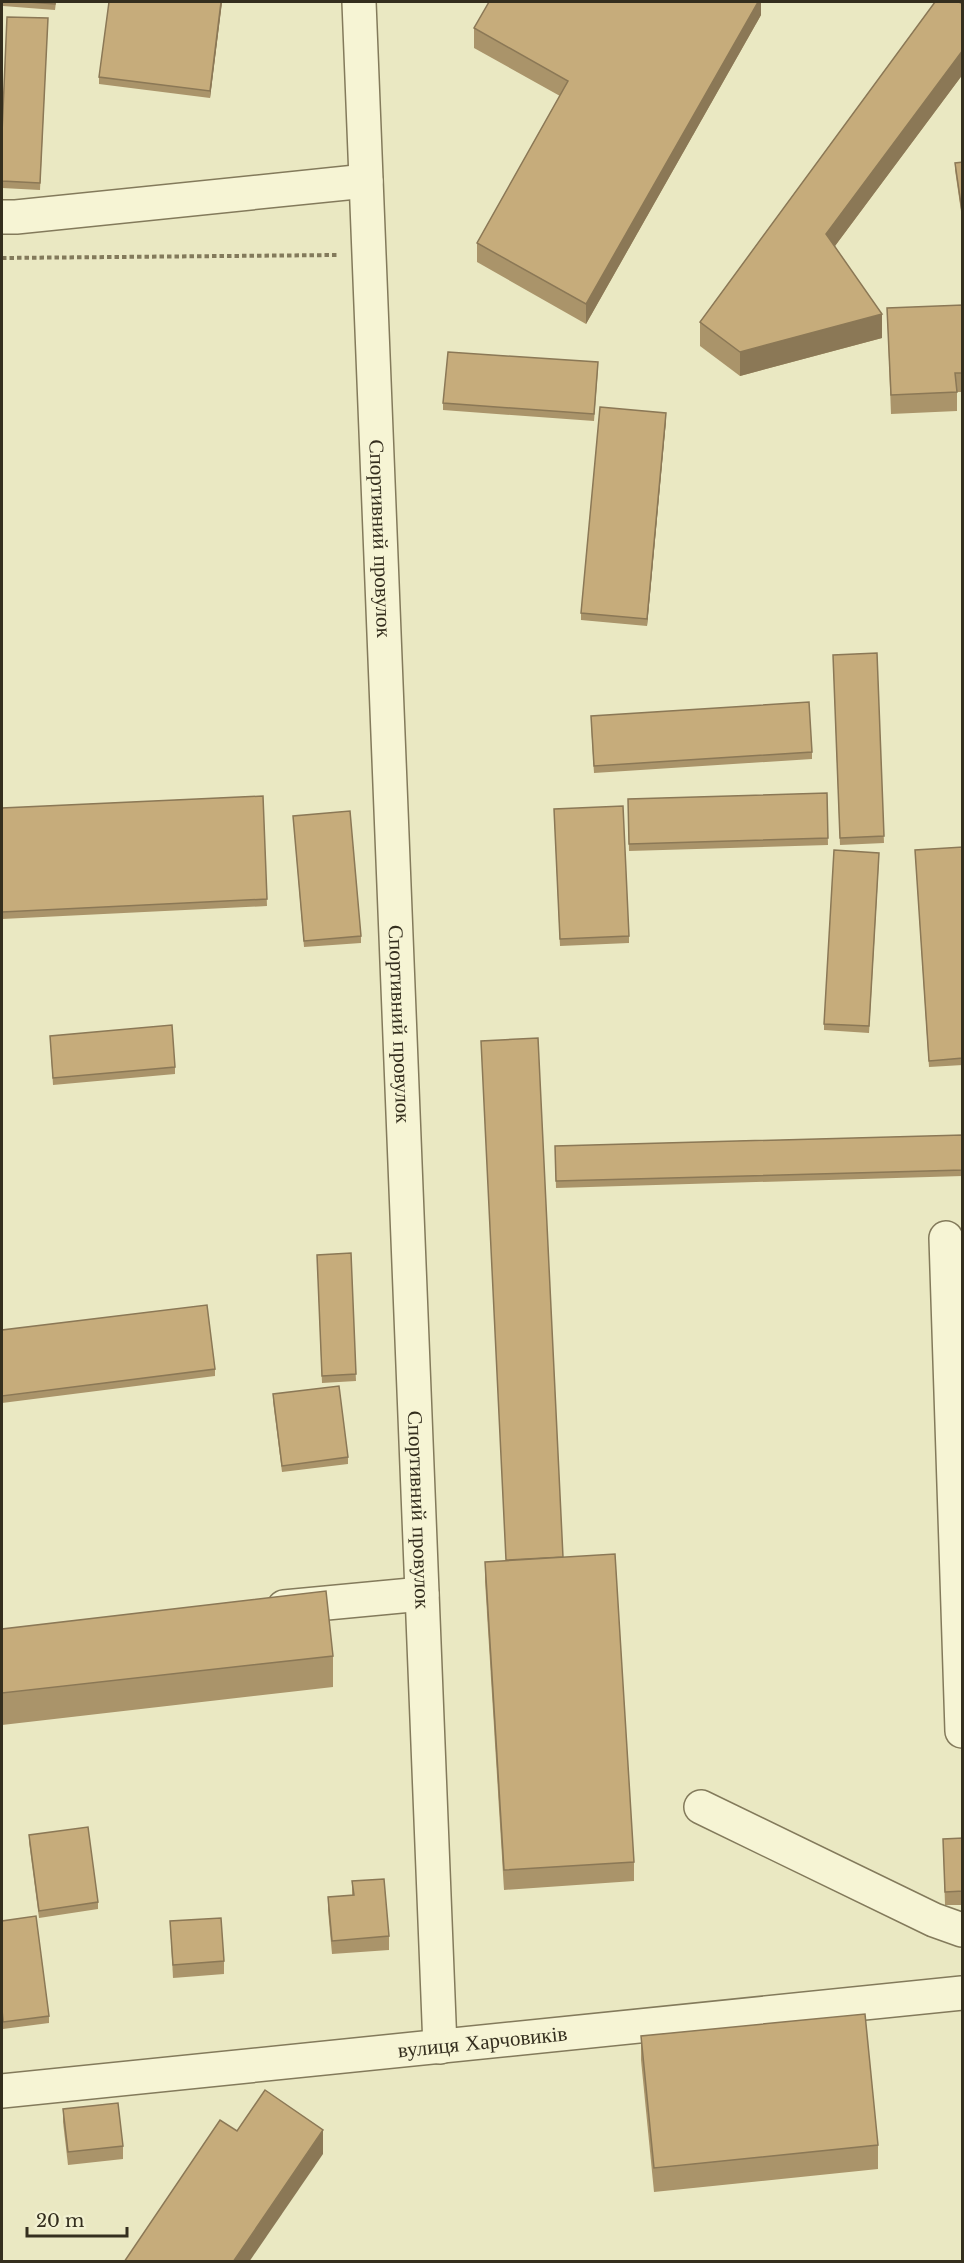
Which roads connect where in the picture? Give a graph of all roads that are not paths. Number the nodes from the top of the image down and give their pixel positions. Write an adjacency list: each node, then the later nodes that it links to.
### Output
1 (359, 2): 2 (street, Спортивний провулок)
2 (366, 182): 3 (street); 5 (street, Спортивний провулок)
3 (2, 217)
4 (946, 1238): 7 (street)
5 (422, 1594): 6 (street); 11 (street, Спортивний провулок)
6 (259, 1609)
7 (963, 1731)
8 (700, 1807): 9 (street)
9 (963, 1930)
10 (963, 1993): 11 (street, вулиця Харчовиків)
11 (440, 2047): 12 (street, вулиця Харчовиків)
12 (2, 2091)

